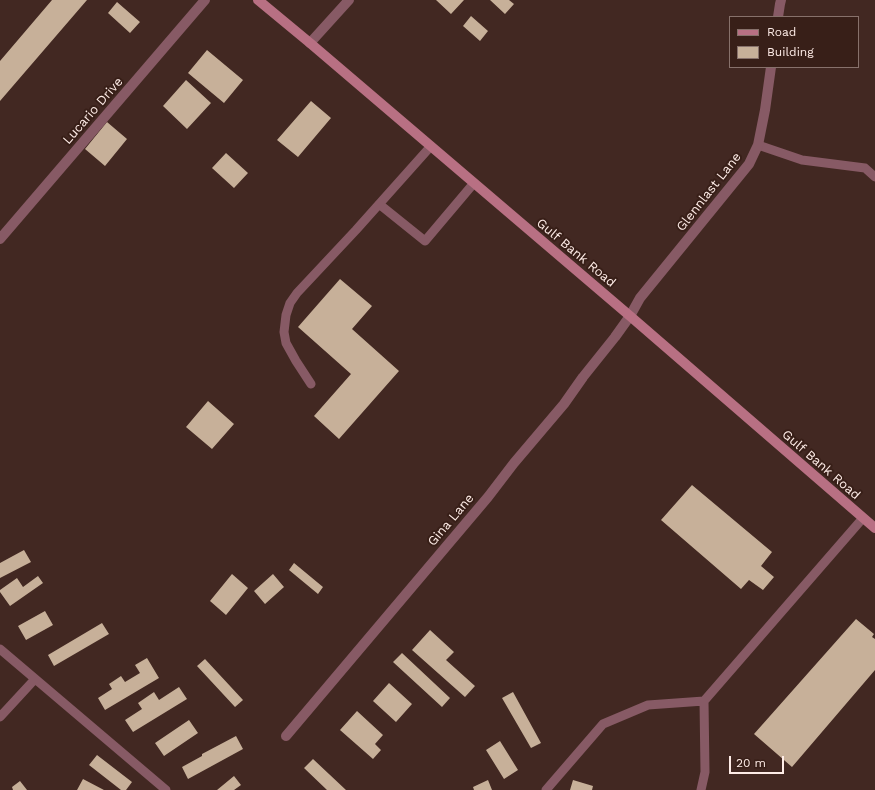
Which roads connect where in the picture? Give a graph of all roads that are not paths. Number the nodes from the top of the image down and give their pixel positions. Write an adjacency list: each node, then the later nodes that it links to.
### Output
1 (205, 0): 13 (street, Lucario Drive)
2 (258, 0): 6 (main road, Gulf Bank Road)
3 (350, 0): 6 (street)
4 (781, 0): 5 (street)
5 (778, 16)
6 (310, 43): 9 (main road, Gulf Bank Road)
7 (771, 68): 8 (street, Glennlast Lane)
8 (758, 145): 10 (lane); 14 (street, Glennlast Lane)
9 (431, 146): 11 (main road, Gulf Bank Road); 12 (lane)
10 (875, 177)
11 (474, 183): 12 (lane); 14 (main road, Gulf Bank Road)
12 (379, 204): 15 (lane)
13 (0, 240)
14 (630, 316): 16 (main road, Gulf Bank Road); 22 (street, Gina Lane)
15 (311, 384)
16 (863, 518): 17 (main road, Gulf Bank Road); 20 (lane)
17 (875, 528)
18 (0, 649): 19 (lane)
19 (35, 679): 21 (lane); 23 (lane)
20 (704, 701): 24 (lane); 25 (lane)
21 (0, 717)
22 (286, 736)
23 (166, 790)
24 (546, 790)
25 (701, 790)

